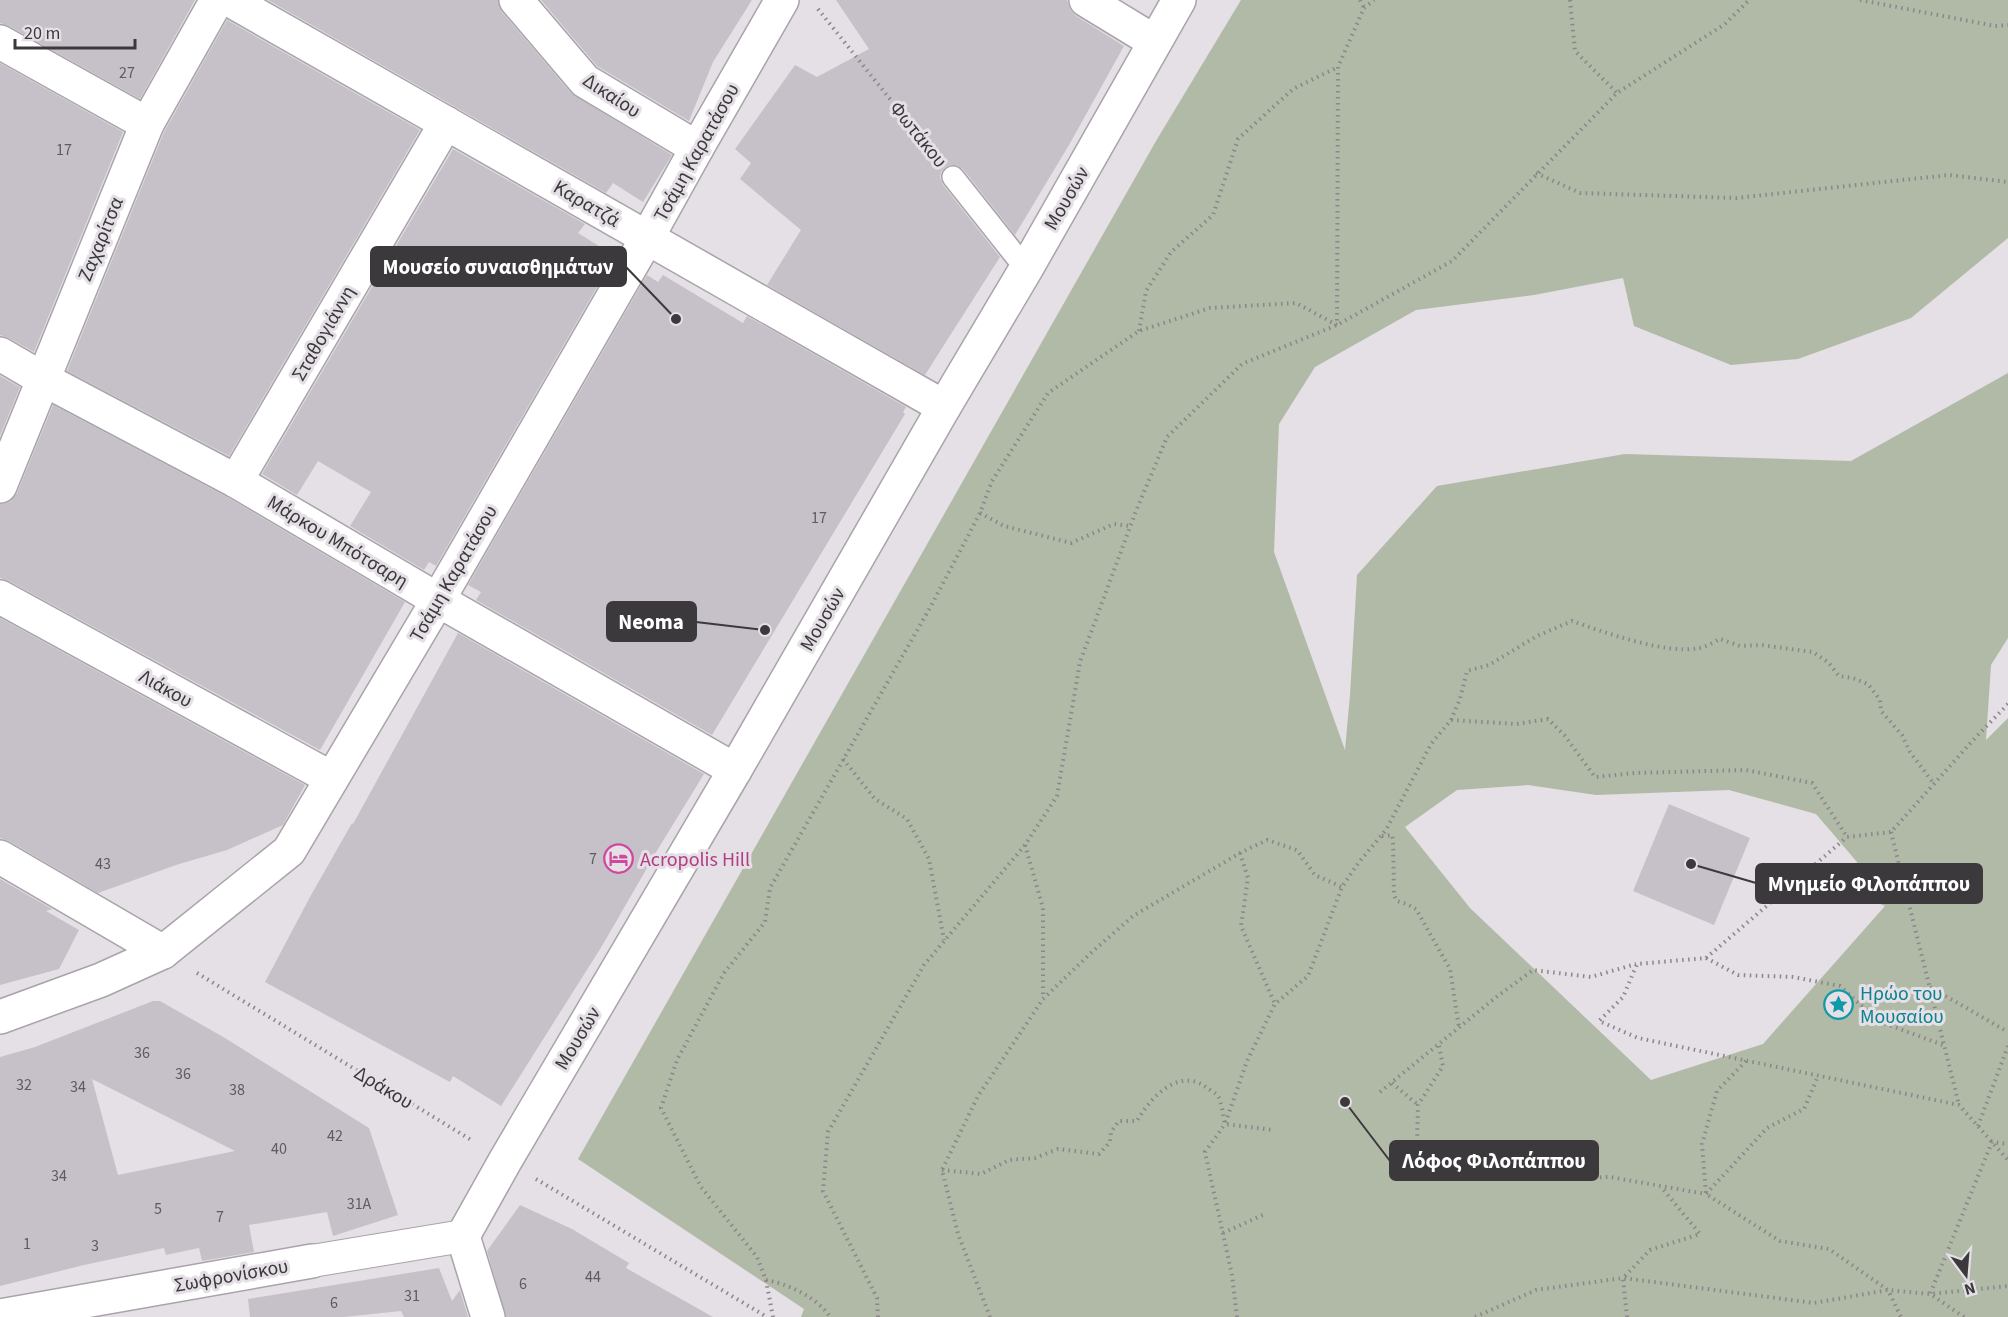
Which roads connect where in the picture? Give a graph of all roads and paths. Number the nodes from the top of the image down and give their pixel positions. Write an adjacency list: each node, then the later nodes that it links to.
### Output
1 (217, 0): 20 (street, Ζαχαρίτσα)
2 (230, 0): 19 (street, Καρατζά)
3 (516, 0): 21 (street, Δικαίου)
4 (782, 0): 21 (street, Τσάμη Καρατάσου)
5 (811, 0): 23 (path, Φωτάκου)
6 (1086, 0): 16 (street)
7 (1179, 0): 16 (street, Μουσών)
8 (1360, 0): 13 (path)
9 (1374, 0): 13 (path)
10 (1570, 0): 18 (path)
11 (1749, 0): 18 (path)
12 (1860, 0): 14 (path)
13 (1364, 8): 17 (path)
14 (2008, 25)
15 (0, 42): 20 (street)
16 (1155, 42): 26 (street, Μουσών)
17 (1338, 67): 27 (path); 28 (path)
18 (1617, 93): 22 (path)
19 (446, 123): 25 (street, Καρατζά); 32 (street, Σταθογιάννη)
20 (147, 124): 30 (street, Ζαχαρίτσα)
21 (697, 148): 25 (street, Τσάμη Καρατάσου)
22 (1536, 173): 24 (path); 27 (path)
23 (952, 177): 26 (lane, Φωτάκου)
24 (2008, 182)
25 (647, 238): 31 (street, Καρατζά); 37 (street, Τσάμη Καρατάσου)
26 (1026, 269): 31 (street, Μουσών)
27 (1337, 325): 28 (path); 35 (path)
28 (1139, 332): 34 (path)
29 (0, 354): 30 (street, Μάρκου Μπότσαρη)
30 (43, 379): 32 (street, Μάρκου Μπότσαρη); 33 (street, Ζαχαρίτσα)
31 (944, 407): 41 (street, Μουσών)
32 (236, 481): 37 (street, Μάρκου Μπότσαρη)
33 (0, 486)
34 (980, 513): 35 (path); 40 (path)
35 (1131, 526): 47 (path)
36 (0, 597): 42 (street, Λιάκου)
37 (438, 600): 41 (street, Μάρκου Μπότσαρη); 42 (street, Τσάμη Καρατάσου)
38 (2008, 704): 43 (path)
39 (1451, 720): 43 (path); 45 (path); 46 (path)
40 (843, 759): 51 (path); 85 (path)
41 (735, 770): 76 (street, Μουσών)
42 (331, 778): 52 (street, Τσάμη Καρατάσου)
43 (1934, 784): 44 (path)
44 (1891, 832): 46 (path); 55 (path)
45 (1380, 836): 50 (path); 59 (path)
46 (1847, 837): 53 (path)
47 (1025, 845): 51 (path); 56 (path)
48 (1240, 853): 50 (path); 56 (path); 57 (path)
49 (0, 857): 52 (street)
50 (1342, 887): 57 (path)
51 (944, 941): 94 (path)
52 (163, 952): 58 (street, Τσάμη Καρατάσου); 76 (path, Δράκου)
53 (1706, 958): 54 (path); 61 (path)
54 (1637, 964): 59 (path); 64 (path)
55 (1929, 987): 60 (path); 61 (path)
56 (1043, 999): 77 (path)
57 (1275, 1004): 70 (path)
58 (0, 1017)
59 (1459, 1029): 62 (path)
60 (2008, 1032)
61 (1944, 1045): 69 (path)
62 (1439, 1046): 66 (path); 68 (path)
63 (2008, 1046): 71 (path)
64 (1746, 1061): 65 (path); 79 (path)
65 (1818, 1076): 69 (path); 79 (path)
66 (1392, 1083): 67 (path); 68 (path)
67 (1380, 1092)
68 (1418, 1105): 78 (path)
69 (1959, 1105): 71 (path)
70 (1225, 1124): 72 (path); 77 (path); 81 (path)
71 (1978, 1126): 73 (path)
72 (1272, 1130)
73 (1992, 1142): 74 (path); 75 (path); 88 (path)
74 (2008, 1144)
75 (2008, 1160)
76 (505, 1161): 82 (street, Μουσών); 91 (path, Δράκου)
77 (942, 1170): 95 (path)
78 (1660, 1186): 79 (path); 84 (path)
79 (1706, 1194): 87 (path)
80 (1265, 1214): 81 (path)
81 (1223, 1233): 96 (path)
82 (463, 1236): 83 (street, Σωφρονίσκου); 90 (street)
83 (312, 1261): 89 (street, Σωφρονίσκου)
84 (1623, 1278): 87 (path); 97 (path); 98 (path)
85 (766, 1280): 92 (path); 93 (path)
86 (2008, 1286): 88 (path)
87 (1888, 1290): 88 (path); 99 (path)
88 (1930, 1294): 100 (path)
89 (0, 1316)
90 (488, 1317)
91 (767, 1317)
92 (773, 1317)
93 (830, 1317)
94 (878, 1317)
95 (990, 1317)
96 (1238, 1317)
97 (1475, 1317)
98 (1628, 1317)
99 (1901, 1317)
100 (1964, 1317)

